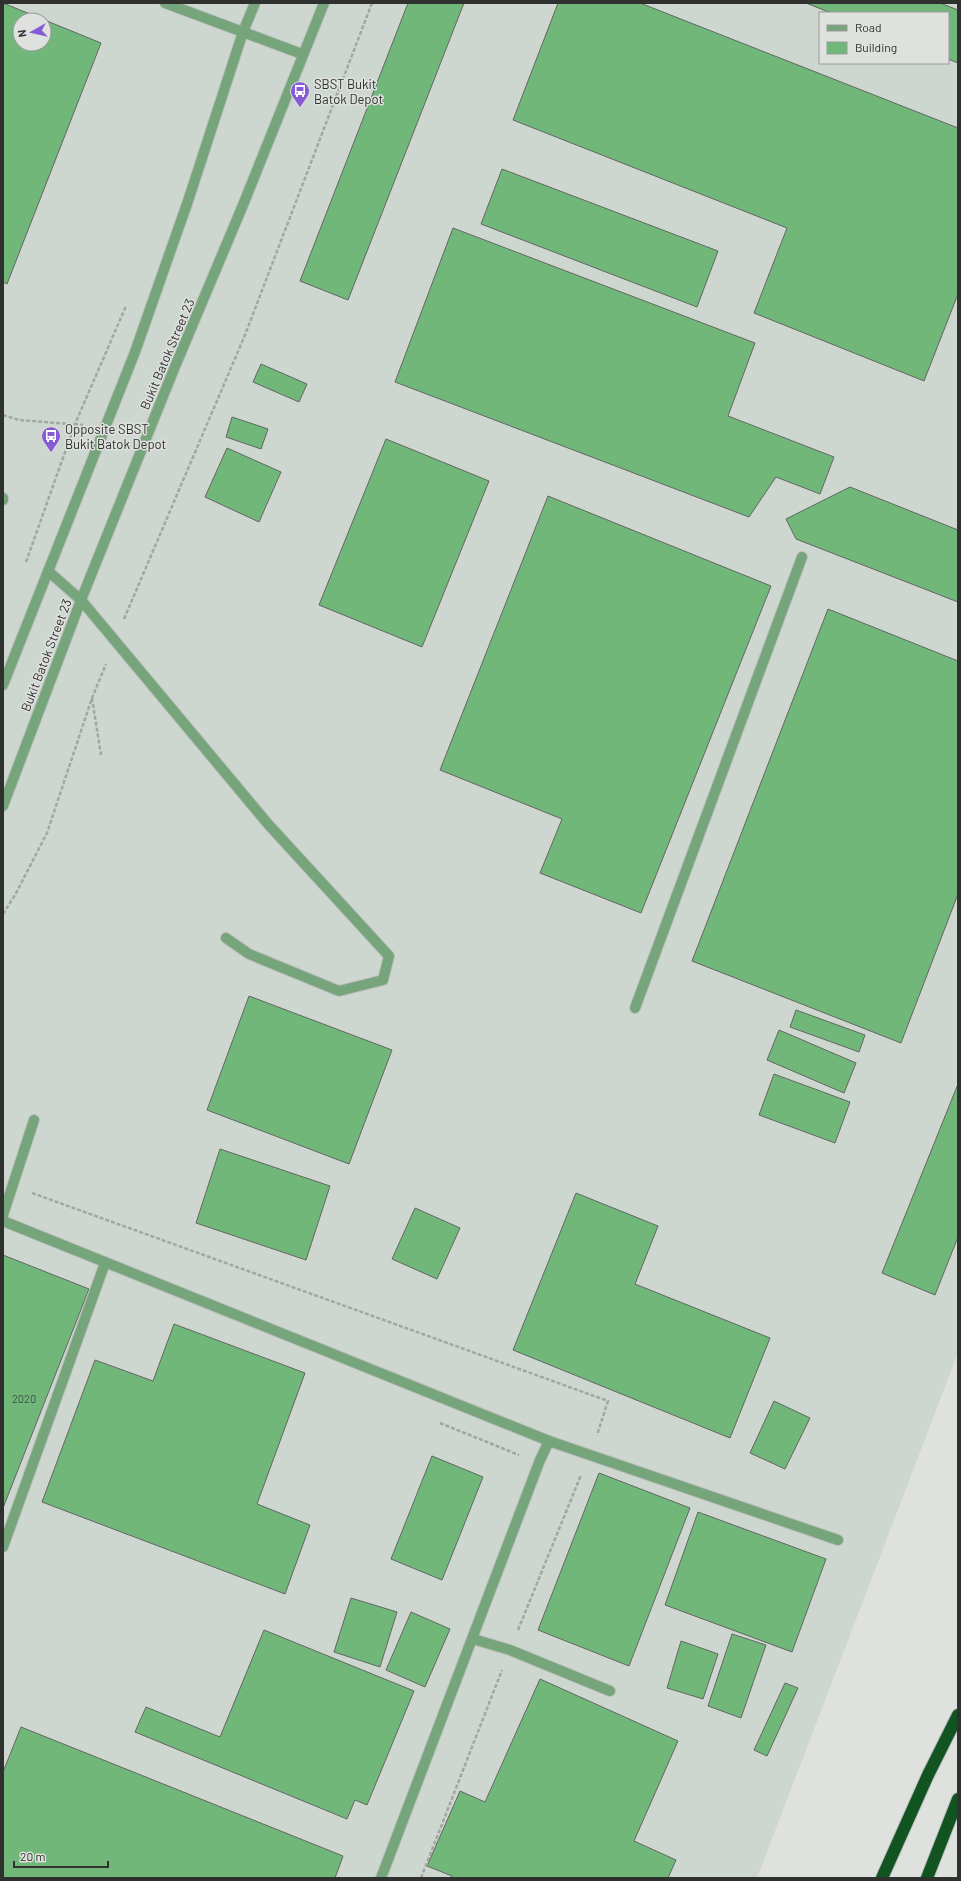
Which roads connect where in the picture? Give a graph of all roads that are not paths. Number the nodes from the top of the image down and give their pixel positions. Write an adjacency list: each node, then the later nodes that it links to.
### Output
1 (165, 3): 4 (street)
2 (255, 3): 4 (street)
3 (324, 3): 5 (street, Bukit Batok Street 23)
4 (243, 32): 5 (street); 7 (street)
5 (302, 54): 8 (street, Bukit Batok Street 23)
6 (802, 557): 12 (street)
7 (48, 571): 8 (street); 9 (street)
8 (81, 600): 10 (street, Bukit Batok Street 23); 11 (street)
9 (3, 685)
10 (3, 806)
11 (226, 938)
12 (636, 1008)
13 (34, 1120): 14 (street)
14 (3, 1215)
15 (3, 1221): 16 (street)
16 (105, 1263): 17 (street); 19 (street)
17 (549, 1441): 18 (street); 20 (street)
18 (838, 1540)
19 (3, 1547)
20 (473, 1638): 21 (street); 24 (street)
21 (610, 1691)
22 (958, 1715): 25 (highway)
23 (958, 1799): 26 (highway)
24 (381, 1878)
25 (882, 1878)
26 (927, 1878)

